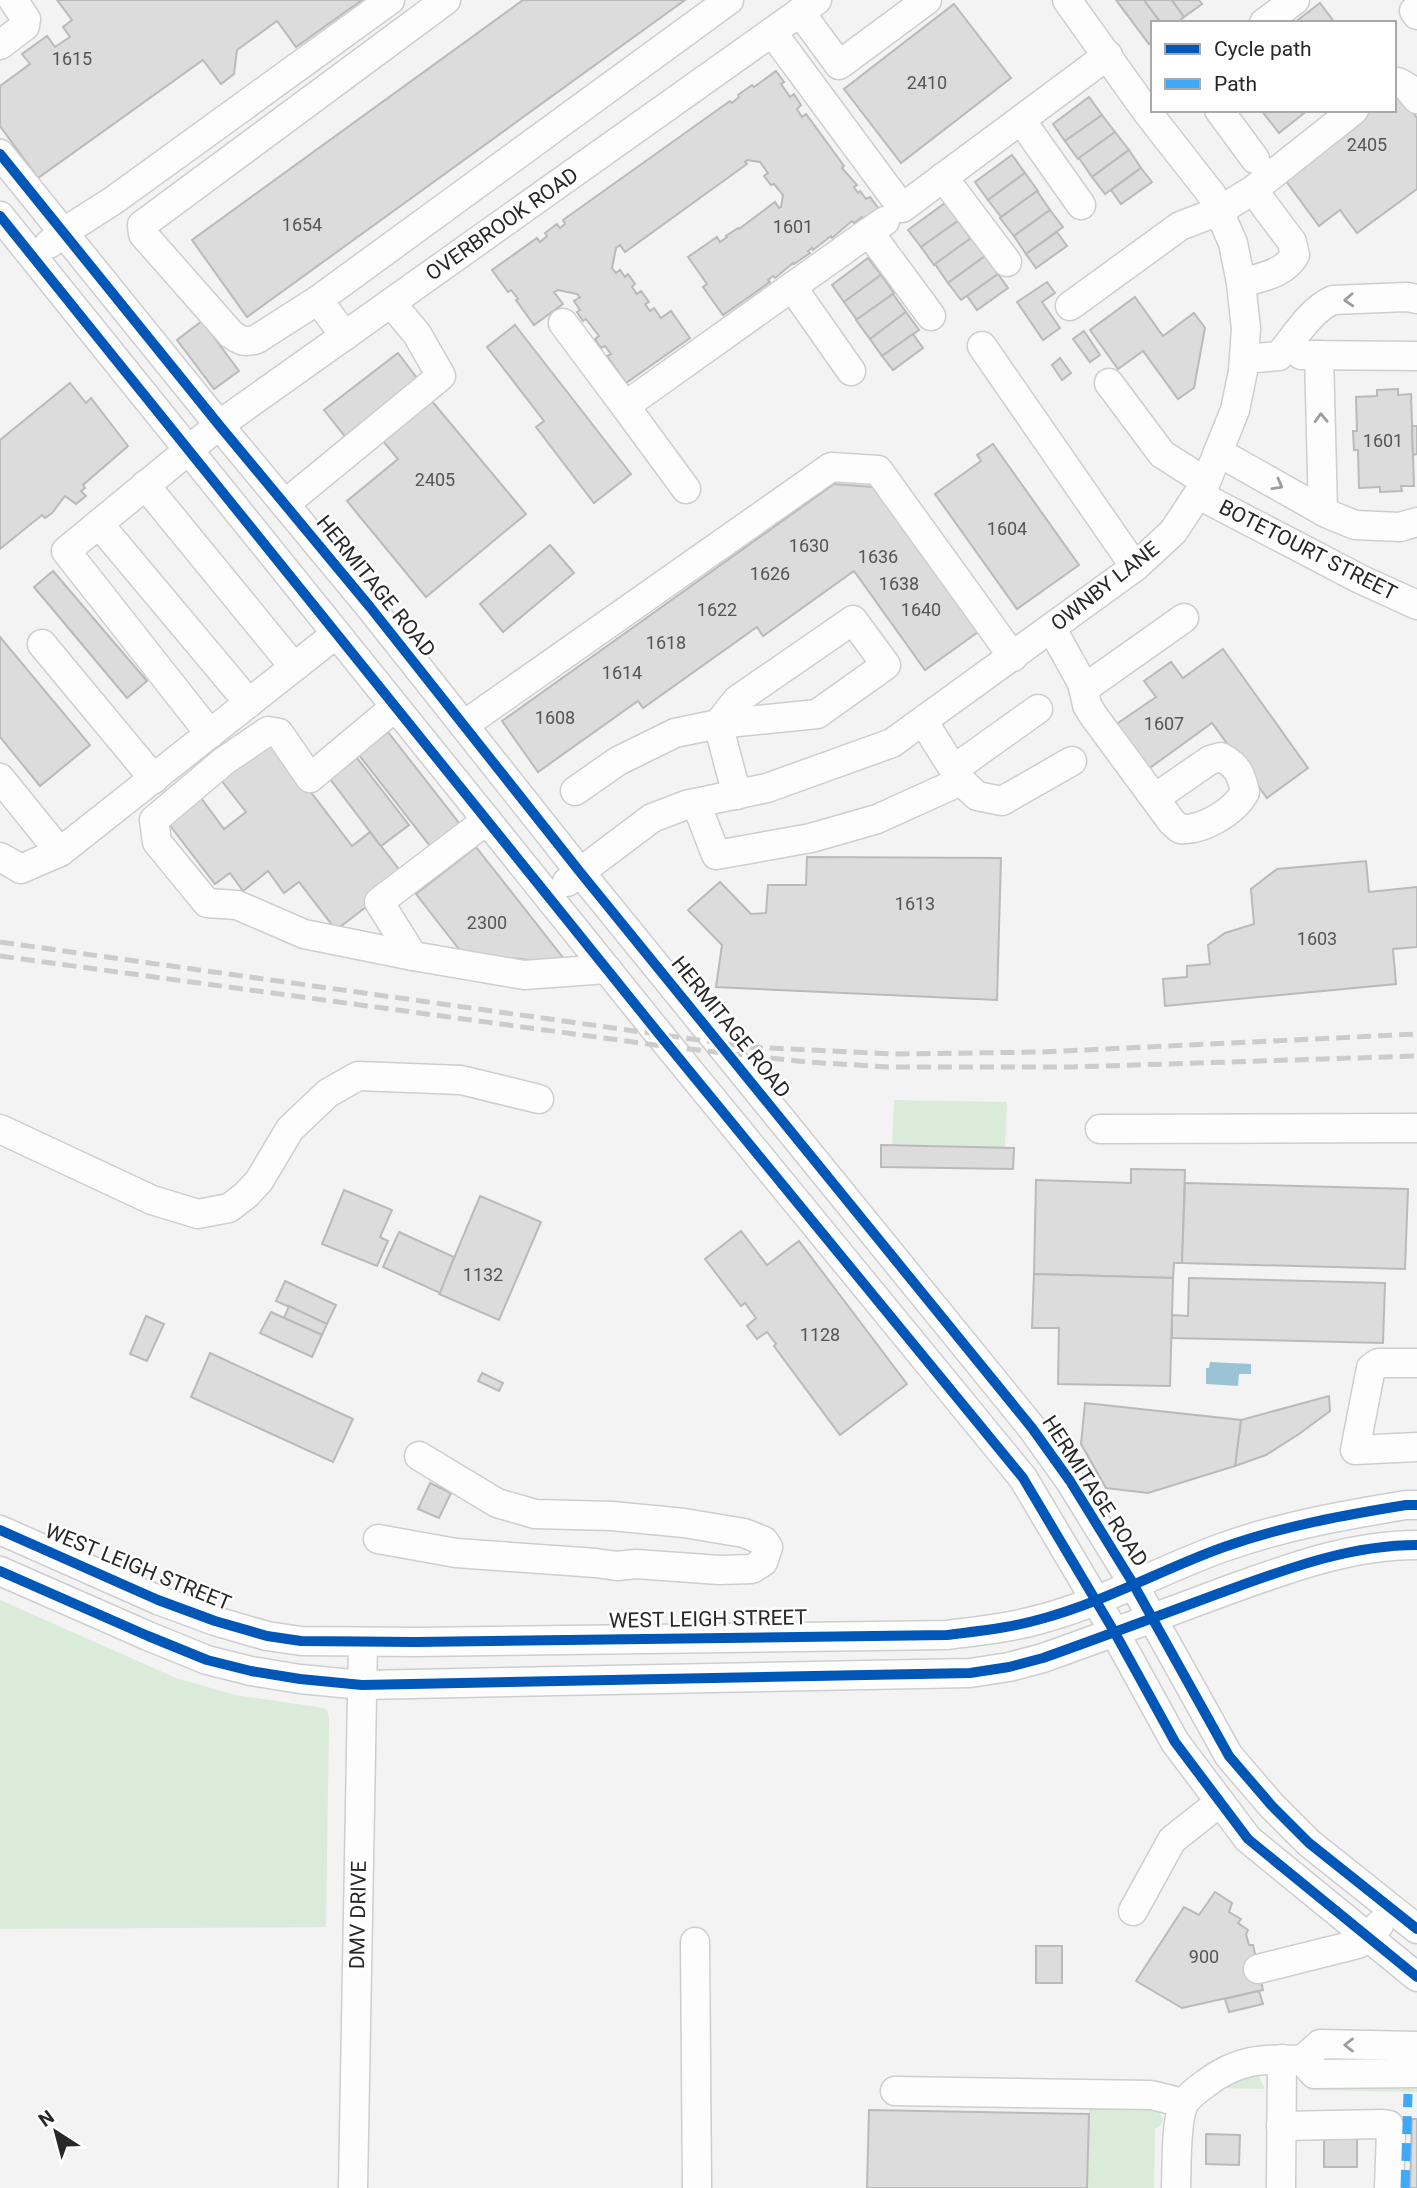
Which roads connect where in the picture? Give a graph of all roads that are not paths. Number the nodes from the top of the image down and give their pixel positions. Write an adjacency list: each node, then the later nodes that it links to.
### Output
1 (13, 0): 13 (street)
2 (390, 0): 16 (street)
3 (446, 0): 22 (street)
4 (729, 0): 39 (street)
5 (927, 0): 8 (street)
6 (1067, 0): 14 (street, OWNBY LANE)
7 (1294, 0): 11 (street)
8 (808, 6): 12 (street, OVERBROOK ROAD)
9 (1417, 8): 10 (street)
10 (1417, 15)
11 (1267, 21)
12 (772, 32): 29 (street); 40 (street, OVERBROOK ROAD)
13 (0, 45)
14 (1108, 55): 18 (street, OWNBY LANE); 23 (street)
15 (1396, 82): 17 (street)
16 (270, 87): 22 (street); 32 (street)
17 (1417, 99)
18 (1150, 110)
19 (1151, 112): 30 (street, OWNBY LANE)
20 (1220, 112): 25 (street)
21 (1351, 112): 27 (street)
22 (291, 114): 39 (street)
23 (1021, 120): 26 (street); 28 (street)
24 (0, 154): 32 (street, HERMITAGE ROAD)
25 (1255, 159)
26 (943, 177): 29 (street); 35 (street)
27 (1253, 190): 30 (street); 36 (street)
28 (1081, 205)
29 (902, 208): 33 (street)
30 (1219, 211): 36 (street, OWNBY LANE); 41 (street)
31 (0, 216): 34 (street)
32 (64, 232): 34 (street); 53 (street, HERMITAGE ROAD)
33 (869, 232): 37 (street); 42 (street)
34 (33, 257): 54 (street)
35 (1007, 262)
36 (1241, 283): 49 (street, OWNBY LANE)
37 (792, 287): 50 (street); 52 (street)
38 (1417, 299): 47 (street, one-way to 47)
39 (318, 300): 44 (street)
40 (391, 303): 44 (street, OVERBROOK ROAD); 59 (street)
41 (1070, 306)
42 (931, 317)
43 (563, 323): 52 (street)
44 (345, 336): 53 (street, OVERBROOK ROAD)
45 (982, 346): 63 (street)
46 (1319, 355): 47 (street); 48 (street); 60 (street, one-way to 46)
47 (1279, 356): 49 (street)
48 (1417, 356)
49 (1244, 359): 55 (street, OWNBY LANE)
50 (851, 371)
51 (1109, 383): 57 (street, BOTETOURT STREET)
52 (625, 406): 58 (street)
53 (219, 425): 54 (street, OVERBROOK ROAD); 59 (street, HERMITAGE ROAD)
54 (188, 450): 56 (street, OVERBROOK ROAD); 67 (street)
55 (1218, 452): 57 (street, OWNBY LANE); 60 (street, one-way to 60)
56 (145, 485): 62 (street, OVERBROOK ROAD); 70 (street)
57 (1202, 488): 63 (street, OWNBY LANE); 64 (street, BOTETOURT STREET)
58 (686, 489)
59 (285, 504): 77 (street, HERMITAGE ROAD)
60 (1323, 511): 61 (street)
61 (1417, 522)
62 (99, 524): 72 (street); 78 (street, OVERBROOK ROAD)
63 (1135, 567): 66 (street, OWNBY LANE)
64 (1417, 605)
65 (1184, 618): 71 (street)
66 (1052, 629): 69 (street, OWNBY LANE); 71 (street)
67 (336, 634): 70 (street); 73 (street)
68 (42, 644): 82 (street)
69 (1013, 657): 75 (street, OWNBY LANE); 77 (street)
70 (293, 667): 72 (street)
71 (1082, 683): 85 (street)
72 (249, 703): 78 (street)
73 (395, 707): 87 (street); 92 (street)
74 (1038, 709): 80 (street)
75 (923, 721): 80 (street); 84 (street, OWNBY LANE)
76 (718, 724): 76 (street); 83 (street); 84 (street)
77 (464, 725): 90 (street, HERMITAGE ROAD)
78 (210, 734): 82 (street)
79 (1072, 761): 80 (street)
80 (957, 775): 86 (street)
81 (0, 778): 88 (street)
82 (154, 779): 88 (street)
83 (575, 791)
84 (737, 795): 86 (street, OWNBY LANE)
85 (1155, 798)
86 (696, 803): 90 (street, OWNBY LANE)
87 (486, 820): 91 (street); 92 (street)
88 (60, 852): 89 (street)
89 (0, 857)
90 (580, 872): 91 (street, OWNBY LANE); 106 (street, HERMITAGE ROAD)
91 (549, 897): 93 (street)
92 (413, 956): 93 (street)
93 (607, 969): 107 (street)
94 (539, 1099): 96 (street)
95 (1417, 1128): 97 (street)
96 (0, 1129)
97 (1100, 1129)
98 (1417, 1363): 99 (street)
99 (1417, 1447)
100 (419, 1456): 103 (street)
101 (1417, 1505): 106 (street, WEST LEIGH STREET)
102 (0, 1530): 110 (street, WEST LEIGH STREET)
103 (377, 1539)
104 (1417, 1545): 108 (street)
105 (0, 1571): 111 (street)
106 (1134, 1585): 107 (street, WEST LEIGH STREET); 108 (street, HERMITAGE ROAD)
107 (1096, 1601): 109 (street); 110 (street, WEST LEIGH STREET)
108 (1152, 1618): 109 (street); 113 (street, HERMITAGE ROAD)
109 (1115, 1633): 111 (street); 112 (street)
110 (363, 1642): 111 (street, DMV DRIVE)
111 (362, 1685): 128 (street, DMV DRIVE)
112 (1220, 1802): 114 (street); 116 (street)
113 (1392, 1910): 115 (street, HERMITAGE ROAD); 116 (street)
114 (1133, 1911)
115 (1417, 1929)
116 (1369, 1938): 118 (street); 119 (street)
117 (695, 1942): 129 (street)
118 (1258, 1969)
119 (1417, 1977)
120 (1417, 2022): 121 (street)
121 (1384, 2045): 122 (street); 123 (street, one-way to 123)
122 (1417, 2046)
123 (1292, 2060): 124 (street); 126 (street); 127 (street)
124 (1417, 2073)
125 (895, 2091): 126 (street)
126 (1184, 2103): 130 (street)
127 (1281, 2126): 131 (street); 132 (street)
128 (353, 2188)
129 (697, 2188)
130 (1176, 2188)
131 (1281, 2188)
132 (1389, 2188)

